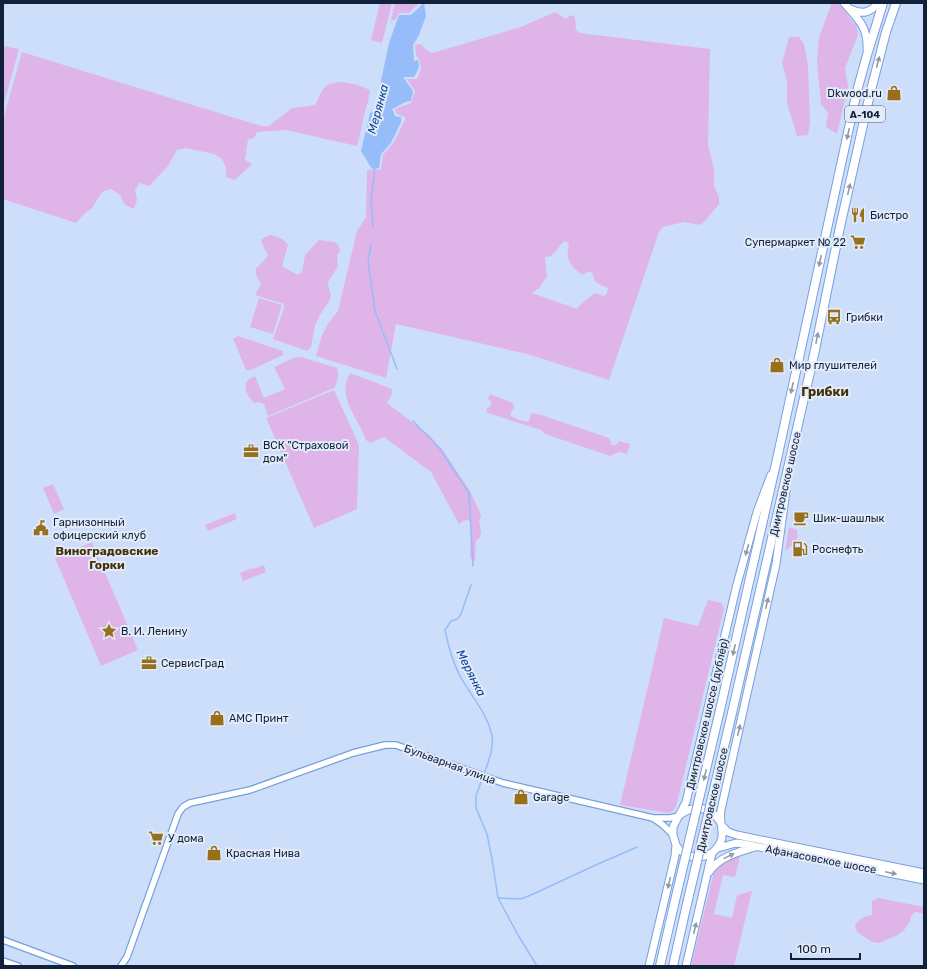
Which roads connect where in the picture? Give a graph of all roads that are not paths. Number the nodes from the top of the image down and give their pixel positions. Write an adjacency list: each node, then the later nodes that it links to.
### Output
1 (878, 3): 4 (main road, А-104)
2 (883, 3): 5 (highway, Дмитровское шоссе / А-104)
3 (896, 3): 7 (highway, Дмитровское шоссе / А-104, one-way to 3)
4 (846, 5): 5 (main road, А-104)
5 (866, 55): 6 (highway, Дмитровское шоссе / А-104, one-way to 6)
6 (776, 462): 8 (main road, Дмитровское шоссе (дублёр), one-way to 8); 25 (highway, Дмитровское шоссе, one-way to 25, bridge)
7 (788, 471): 10 (main road, one-way to 7); 26 (highway, Дмитровское шоссе, bridge)
8 (680, 815): 9 (street); 10 (main road); 11 (main road, Дмитровское шоссе (дублёр))
9 (653, 818): 11 (street); 23 (street, Бульварная улица)
10 (721, 825): 14 (main road); 16 (main road, Афанасовское шоссе)
11 (673, 835): 12 (main road)
12 (676, 845): 15 (main road); 24 (main road, one-way to 24)
13 (757, 846): 14 (main road, Афанасовское шоссе); 17 (main road, one-way to 13); 18 (main road, Афанасовское шоссе, one-way to 18)
14 (718, 848): 15 (main road)
15 (712, 854): 17 (main road)
16 (924, 873)
17 (707, 875): 27 (main road, one-way to 17)
18 (924, 880)
19 (3, 940): 22 (street)
20 (3, 961): 21 (street)
21 (18, 966)
22 (73, 966)
23 (121, 966)
24 (649, 966)
25 (660, 966)
26 (673, 966)
27 (686, 966)

